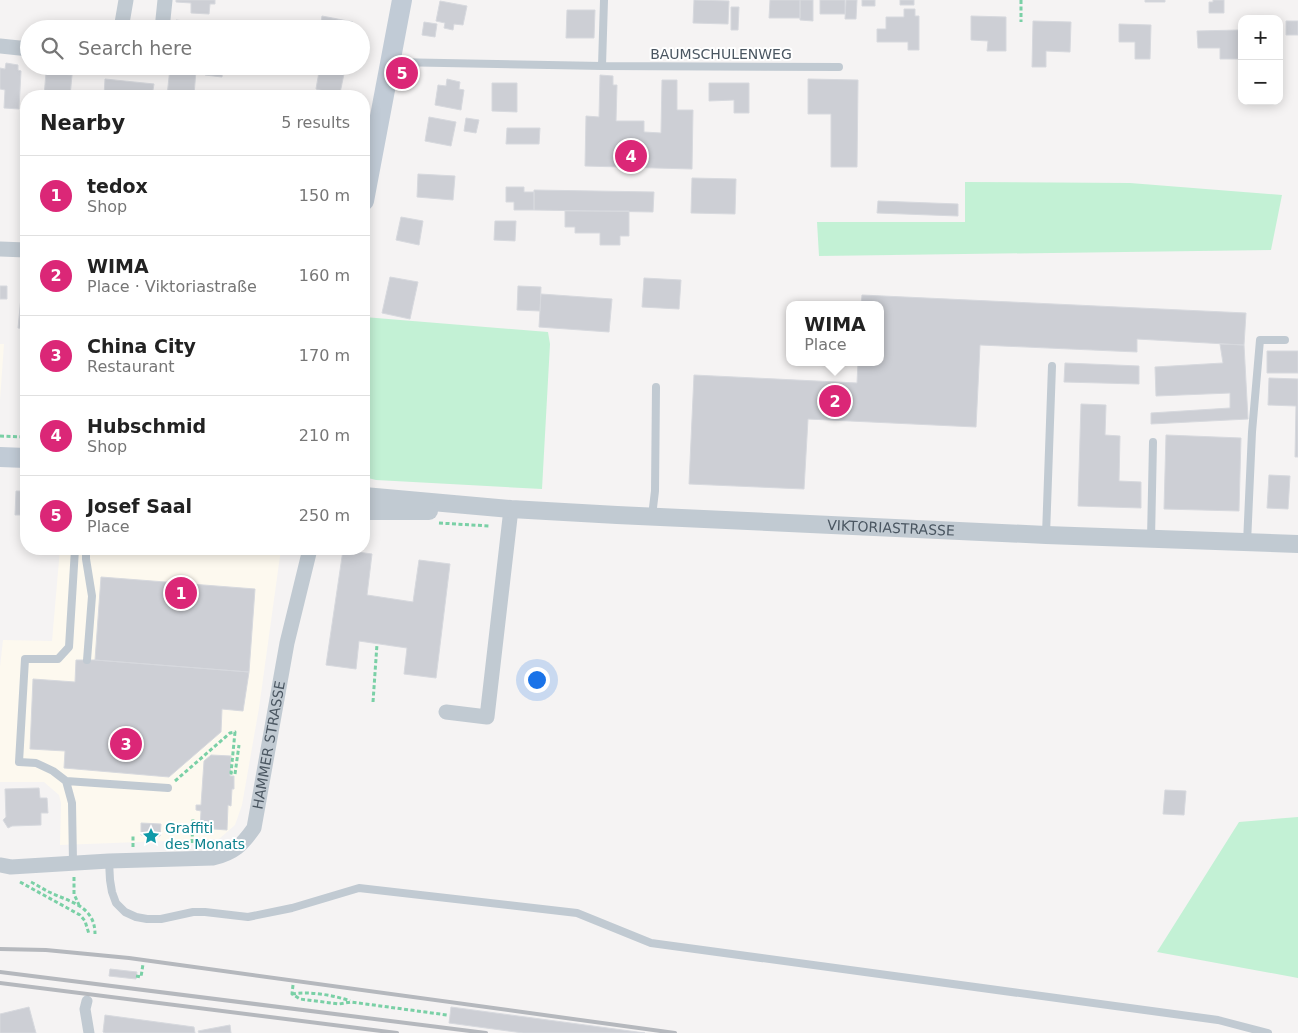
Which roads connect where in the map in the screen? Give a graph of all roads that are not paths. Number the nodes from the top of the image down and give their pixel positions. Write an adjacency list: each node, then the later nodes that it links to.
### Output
1 (126, 0): 5 (street)
2 (165, 0): 6 (street)
3 (402, 0): 9 (main road)
4 (604, 0): 10 (lane)
5 (123, 20)
6 (163, 20)
7 (0, 46): 8 (street)
8 (20, 47)
9 (391, 62): 10 (lane, BAUMSCHULENWEG); 12 (main road)
10 (602, 66): 11 (lane, BAUMSCHULENWEG)
11 (839, 67)
12 (370, 171)
13 (0, 249): 14 (street)
14 (20, 250)
15 (1285, 340): 28 (lane)
16 (1052, 366): 26 (lane)
17 (656, 387): 25 (lane)
18 (1153, 442): 27 (lane)
19 (0, 457): 20 (main road)
20 (20, 458)
21 (370, 497): 22 (street, VIKTORIASTRASSE)
22 (484, 507): 23 (street, VIKTORIASTRASSE); 24 (street, VIKTORIASTRASSE)
23 (511, 509): 25 (street, VIKTORIASTRASSE); 34 (street)
24 (370, 511)
25 (652, 516): 26 (street, VIKTORIASTRASSE)
26 (1046, 536): 27 (street, VIKTORIASTRASSE)
27 (1150, 539): 28 (street, VIKTORIASTRASSE)
28 (1247, 543): 29 (street, VIKTORIASTRASSE)
29 (1298, 544)
30 (75, 555): 35 (lane)
31 (86, 555): 33 (lane)
32 (309, 555): 37 (street, HAMMER STRASSE)
33 (87, 660)
34 (446, 712)
35 (66, 781): 36 (lane); 38 (lane)
36 (168, 788)
37 (109, 861): 38 (street, HAMMER STRASSE); 42 (lane)
38 (73, 862): 39 (street, HAMMER STRASSE)
39 (0, 865)
40 (87, 1001): 41 (street)
41 (89, 1033)
42 (1268, 1033)

